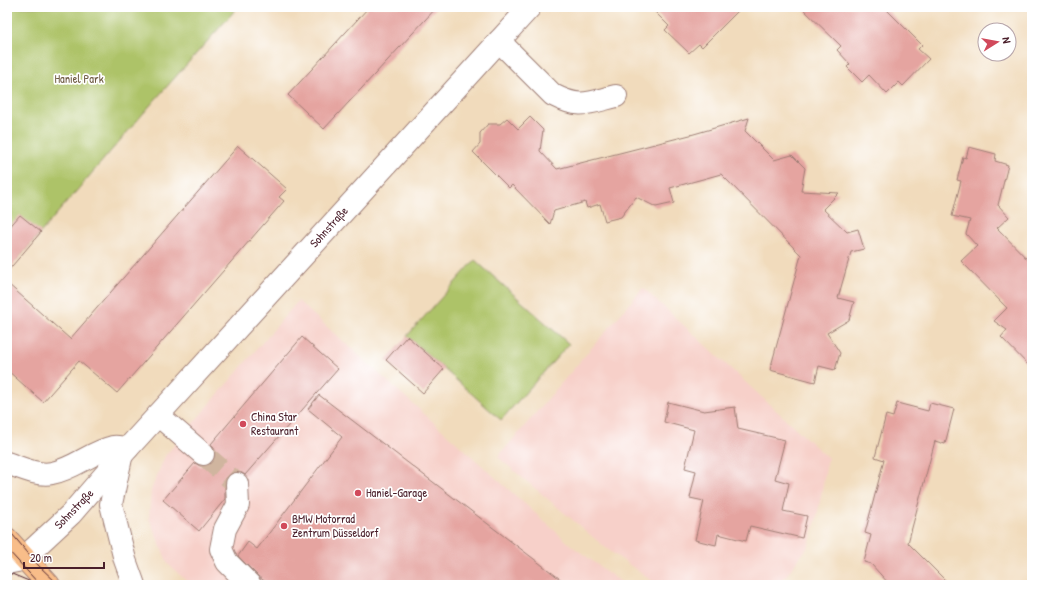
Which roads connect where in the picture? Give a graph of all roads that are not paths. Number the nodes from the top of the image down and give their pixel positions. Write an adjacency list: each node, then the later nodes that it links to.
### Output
1 (530, 7): 2 (street, Sohnstraße)
2 (499, 40): 3 (street); 4 (street, Sohnstraße)
3 (616, 96)
4 (158, 415): 5 (street, Sohnstraße); 6 (street)
5 (124, 453): 7 (street); 10 (street, Sohnstraße); 12 (street, Sohnstraße)
6 (203, 454)
7 (7, 463)
8 (237, 484): 13 (street)
9 (7, 538): 10 (main road)
10 (15, 560): 11 (main road)
11 (49, 585)
12 (134, 585)
13 (250, 585)

